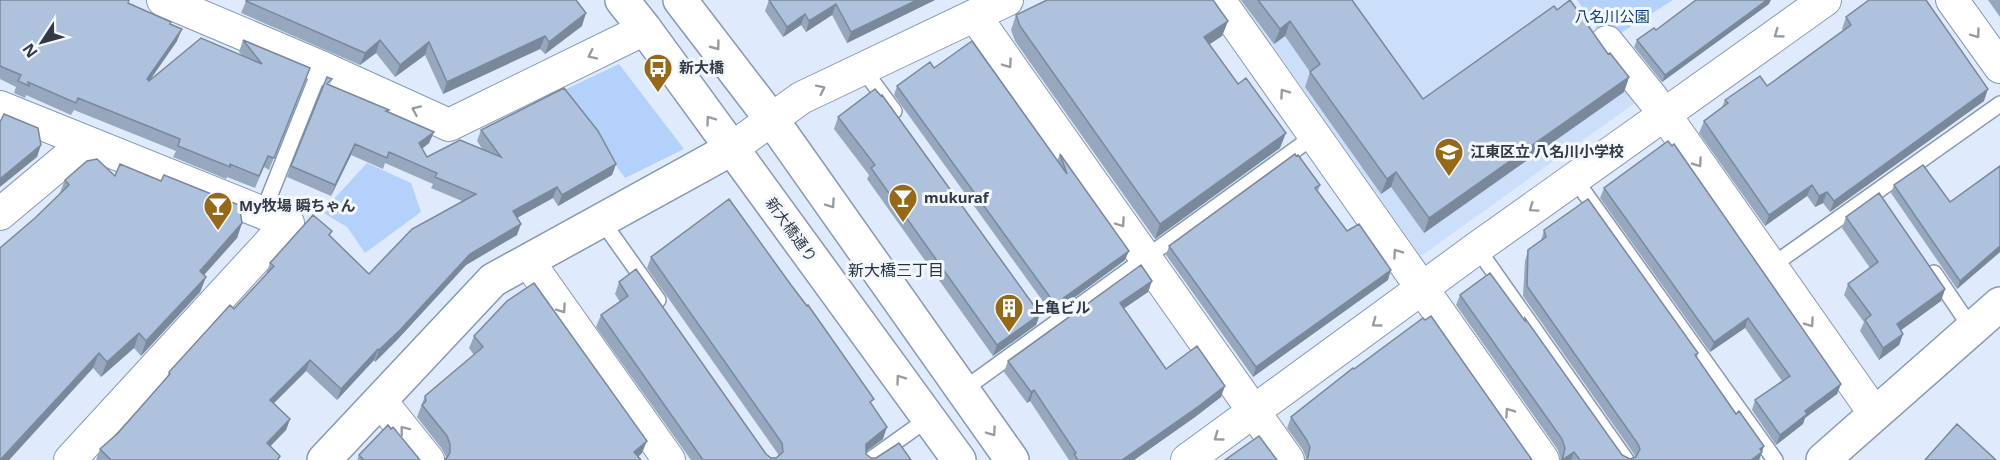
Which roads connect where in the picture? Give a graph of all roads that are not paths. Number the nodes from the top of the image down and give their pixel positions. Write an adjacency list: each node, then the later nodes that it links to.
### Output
1 (163, 0): 8 (street)
2 (622, 0): 10 (main road, 新大橋通り)
3 (1007, 0): 9 (street)
4 (1219, 0): 20 (street, one-way to 4)
5 (1825, 0): 17 (street, one-way to 17)
6 (1952, 0): 13 (street, one-way to 13)
7 (683, 1): 18 (main road, one-way to 18)
8 (221, 11): 12 (street)
9 (975, 16): 14 (street); 29 (street, one-way to 29)
10 (645, 29): 12 (street, one-way to 12); 22 (main road, 新大橋通り, one-way to 10)
11 (1607, 42): 17 (street)
12 (321, 67): 24 (lane)
13 (2000, 67)
14 (863, 69): 18 (street, one-way to 14); 19 (lane)
15 (2000, 104): 31 (lane)
16 (0, 107): 21 (street)
17 (1659, 107): 23 (street); 31 (street, one-way to 31)
18 (772, 120): 22 (street); 36 (main road, one-way to 36)
19 (904, 126)
20 (1314, 136): 29 (lane); 32 (street, one-way to 20)
21 (86, 142): 24 (street); 25 (street)
22 (731, 149): 26 (main road); 40 (main road, 新大橋通り, one-way to 22)
23 (1574, 178): 27 (street, one-way to 27); 52 (lane)
24 (263, 213): 41 (street)
25 (0, 214)
26 (602, 221): 30 (main road); 34 (lane)
27 (1477, 248): 32 (street); 51 (lane)
28 (1923, 258): 35 (lane)
29 (1146, 259): 36 (lane); 38 (street)
30 (528, 261): 37 (main road); 44 (street, one-way to 44)
31 (1770, 267): 39 (street, one-way to 39)
32 (1422, 289): 38 (street, one-way to 38); 50 (street, one-way to 32)
33 (2000, 304): 35 (main road)
34 (669, 317)
35 (1972, 329): 39 (main road)
36 (963, 390): 47 (main road, one-way to 47)
37 (380, 400): 42 (main road); 43 (street, one-way to 37)
38 (1254, 411): 48 (street, one-way to 48); 49 (street)
39 (1875, 414): 53 (main road)
40 (929, 418): 45 (lane); 46 (main road, 新大橋通り)
41 (70, 460)
42 (324, 460)
43 (428, 460)
44 (669, 460)
45 (870, 460)
46 (959, 460)
47 (1012, 460)
48 (1186, 460)
49 (1288, 460)
50 (1543, 460)
51 (1626, 460)
52 (1775, 460)
53 (1823, 460)

